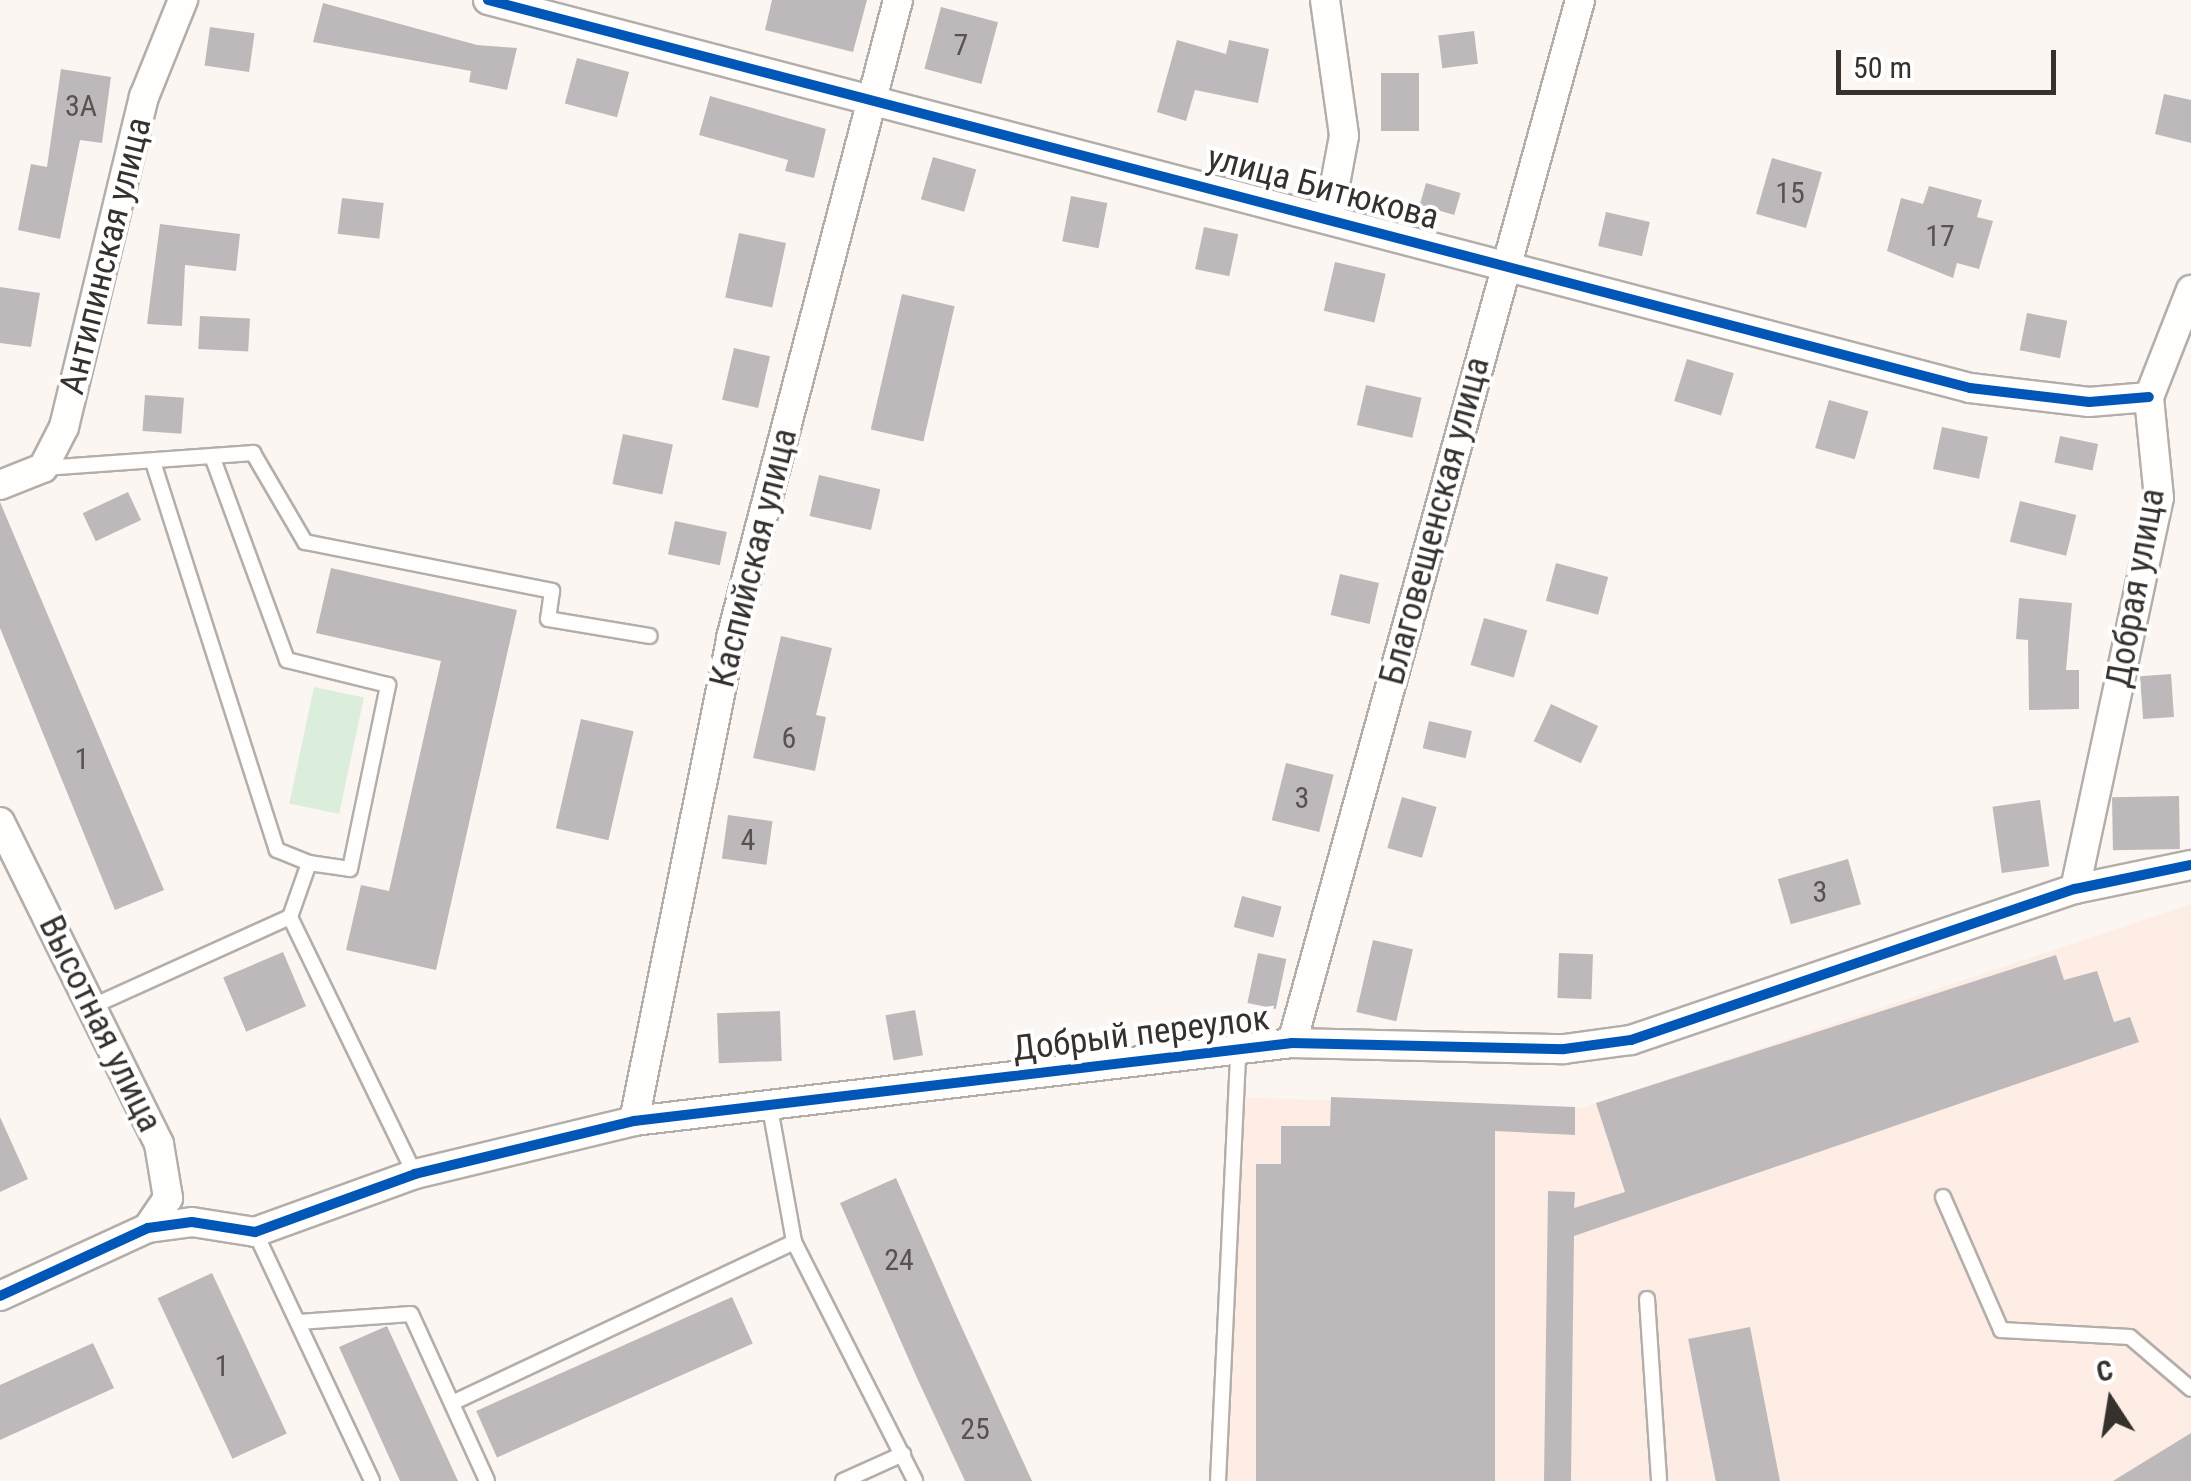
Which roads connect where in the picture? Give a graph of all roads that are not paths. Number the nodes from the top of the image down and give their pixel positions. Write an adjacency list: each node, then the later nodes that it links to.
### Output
1 (184, 0): 13 (street, Антипинская улица)
2 (488, 0): 6 (street, улица Битюкова)
3 (898, 0): 6 (street, Каспийская улица)
4 (1324, 0): 7 (street)
5 (1580, 0): 8 (street, Благовещенская улица)
6 (872, 101): 7 (street, улица Битюкова); 26 (street, Каспийская улица)
7 (1329, 216): 8 (street, улица Битюкова)
8 (1506, 266): 10 (street, улица Битюкова); 23 (street, Благовещенская улица)
9 (2191, 290): 10 (street, Добрая улица)
10 (2149, 398): 20 (street, Добрая улица)
11 (212, 456): 12 (lane); 15 (lane); 17 (lane)
12 (154, 462): 13 (lane); 17 (lane)
13 (44, 468): 14 (street)
14 (0, 485)
15 (650, 636)
16 (0, 822): 18 (street, Высотная улица)
17 (308, 863): 21 (lane)
18 (10, 864): 22 (street, Высотная улица)
19 (2191, 865): 20 (street, Добрый переулок)
20 (2076, 889): 23 (street, Добрый переулок)
21 (290, 917): 22 (lane); 27 (lane)
22 (93, 1006): 29 (street, Высотная улица)
23 (1292, 1043): 24 (street, Добрый переулок)
24 (1238, 1050): 25 (street, Добрый переулок); 42 (lane)
25 (770, 1108): 26 (street, Добрый переулок); 31 (lane)
26 (634, 1121): 27 (street, Добрый переулок)
27 (414, 1174): 30 (street, Добрый переулок)
28 (1943, 1197): 35 (lane)
29 (148, 1228): 30 (street, Добрый переулок); 32 (street, Добрый переулок)
30 (255, 1232): 34 (lane)
31 (794, 1242): 36 (lane); 37 (lane)
32 (0, 1296)
33 (1647, 1300): 43 (lane)
34 (299, 1322): 36 (lane); 38 (lane)
35 (2191, 1389)
36 (452, 1404): 39 (lane)
37 (903, 1454): 40 (lane); 41 (lane)
38 (372, 1481)
39 (487, 1481)
40 (843, 1481)
41 (916, 1481)
42 (1218, 1481)
43 (1659, 1481)

